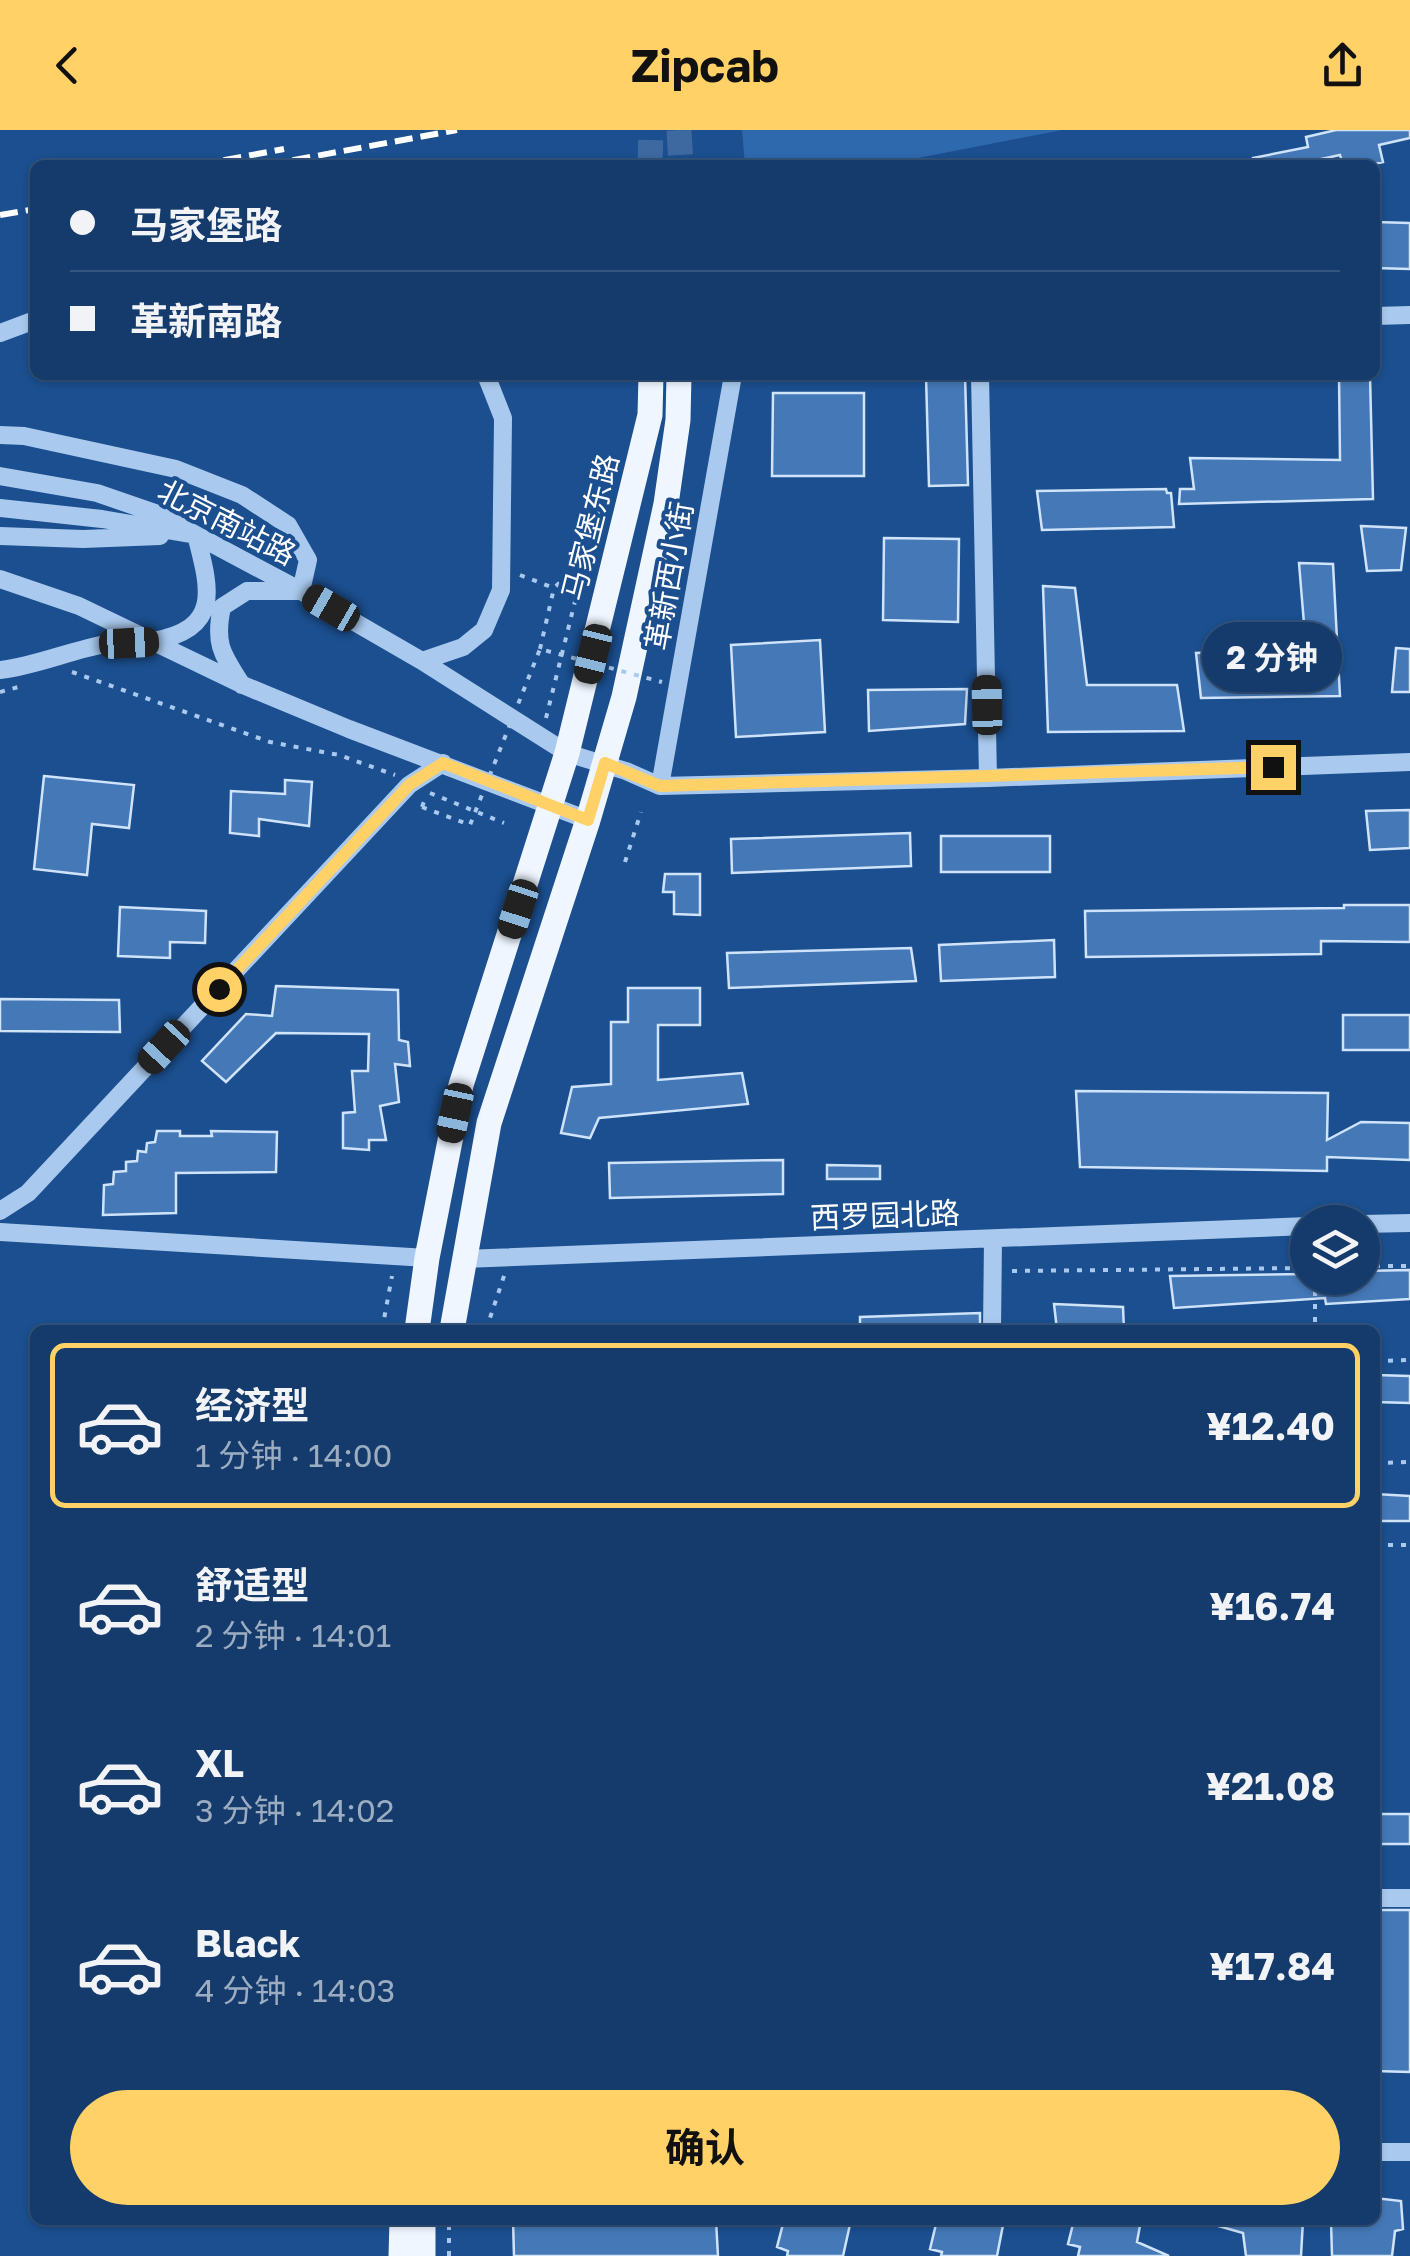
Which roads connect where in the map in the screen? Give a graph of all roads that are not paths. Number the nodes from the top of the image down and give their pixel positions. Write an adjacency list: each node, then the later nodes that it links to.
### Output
1 (1410, 314): 2 (street)
2 (1380, 316)
3 (30, 322): 4 (street)
4 (0, 333)
5 (488, 380): 18 (street)
6 (652, 380): 21 (main road, 马家堡东路)
7 (678, 380): 24 (main road)
8 (732, 380): 26 (street, 革新西小街)
9 (980, 380): 25 (street)
10 (0, 435): 16 (street)
11 (0, 476): 13 (street, 北京南站路)
12 (0, 508): 13 (street)
13 (196, 535): 14 (street); 16 (street, 北京南站路); 17 (street)
14 (0, 536)
15 (0, 579): 17 (street)
16 (301, 591): 18 (street, 北京南站路); 20 (street)
17 (151, 642): 19 (street); 20 (street)
18 (422, 661): 21 (street, 北京南站路)
19 (1, 679)
20 (242, 685): 23 (street)
21 (567, 753): 24 (street, 北京南站路); 27 (main road, 马家堡东路)
22 (1410, 762): 25 (street)
23 (443, 763): 27 (street); 29 (street)
24 (605, 763): 26 (street, 北京南站路); 28 (main road)
25 (988, 778): 26 (street)
26 (660, 786)
27 (552, 806): 28 (street); 35 (main road, 马家堡东路)
28 (588, 820): 36 (main road)
29 (0, 1210)
30 (1410, 1222): 31 (street)
31 (1380, 1223)
32 (1290, 1227): 34 (street, 西罗园北路)
33 (0, 1232): 35 (street)
34 (993, 1238): 36 (street, 西罗园北路); 39 (street)
35 (426, 1258): 37 (main road, 马家堡东路)
36 (464, 1259): 38 (main road)
37 (418, 1325)
38 (453, 1325)
39 (992, 1325)
40 (1380, 1898): 41 (street)
41 (1410, 1898)
42 (1380, 2152): 43 (street)
43 (1410, 2152)
44 (402, 2225): 46 (main road)
45 (424, 2225): 47 (main road)
46 (401, 2256)
47 (424, 2256)

